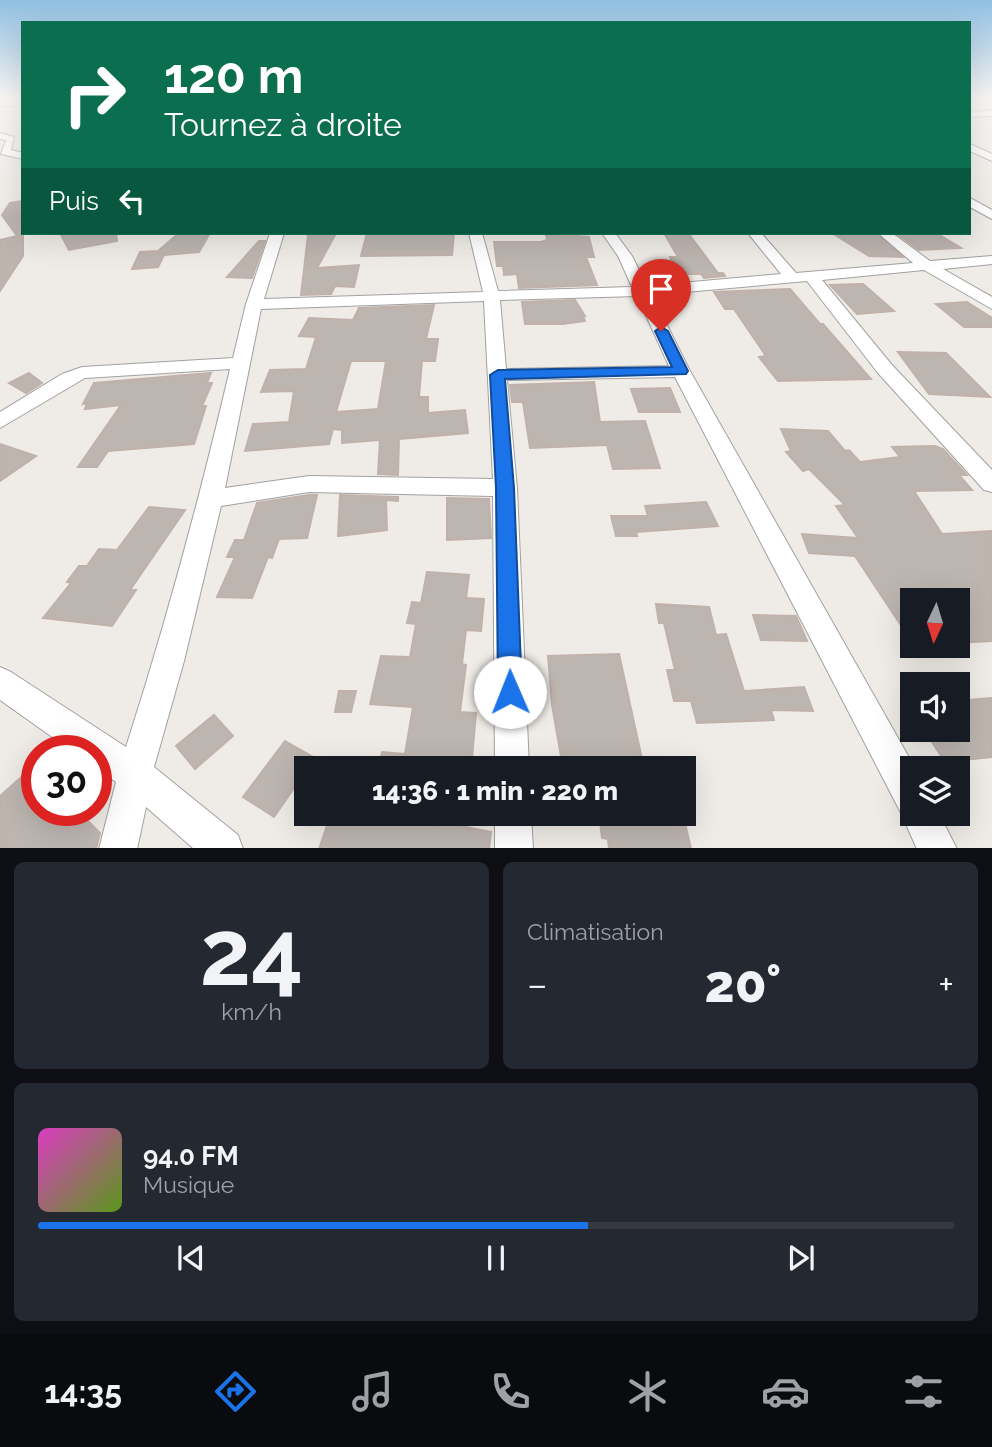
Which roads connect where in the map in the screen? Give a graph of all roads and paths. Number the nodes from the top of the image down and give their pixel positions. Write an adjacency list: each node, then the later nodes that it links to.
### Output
1 (9, 139): 3 (street)
2 (971, 148): 5 (street)
3 (18, 155): 4 (street)
4 (0, 158)
5 (992, 158)
6 (971, 203): 7 (street)
7 (992, 215)
8 (276, 235): 18 (street)
9 (476, 235): 17 (street)
10 (609, 235): 16 (street)
11 (756, 235): 15 (street)
12 (887, 235): 14 (street)
13 (992, 260): 14 (street)
14 (923, 264): 15 (street); 19 (street)
15 (802, 277): 16 (street); 24 (street)
16 (642, 291): 17 (street); 21 (street)
17 (492, 296): 18 (street); 22 (street)
18 (254, 304): 20 (street)
19 (992, 304)
20 (241, 363): 23 (street); 26 (street)
21 (681, 371): 22 (street); 30 (street)
22 (498, 375): 25 (street)
23 (0, 421)
24 (992, 484)
25 (505, 488): 26 (street); 28 (street)
26 (211, 499): 29 (street)
27 (0, 682): 29 (street)
28 (512, 756)
29 (135, 774): 33 (street); 34 (street)
30 (900, 777)
31 (513, 826): 35 (street)
32 (926, 826): 36 (street)
33 (118, 848)
34 (223, 848)
35 (514, 848)
36 (937, 848)

